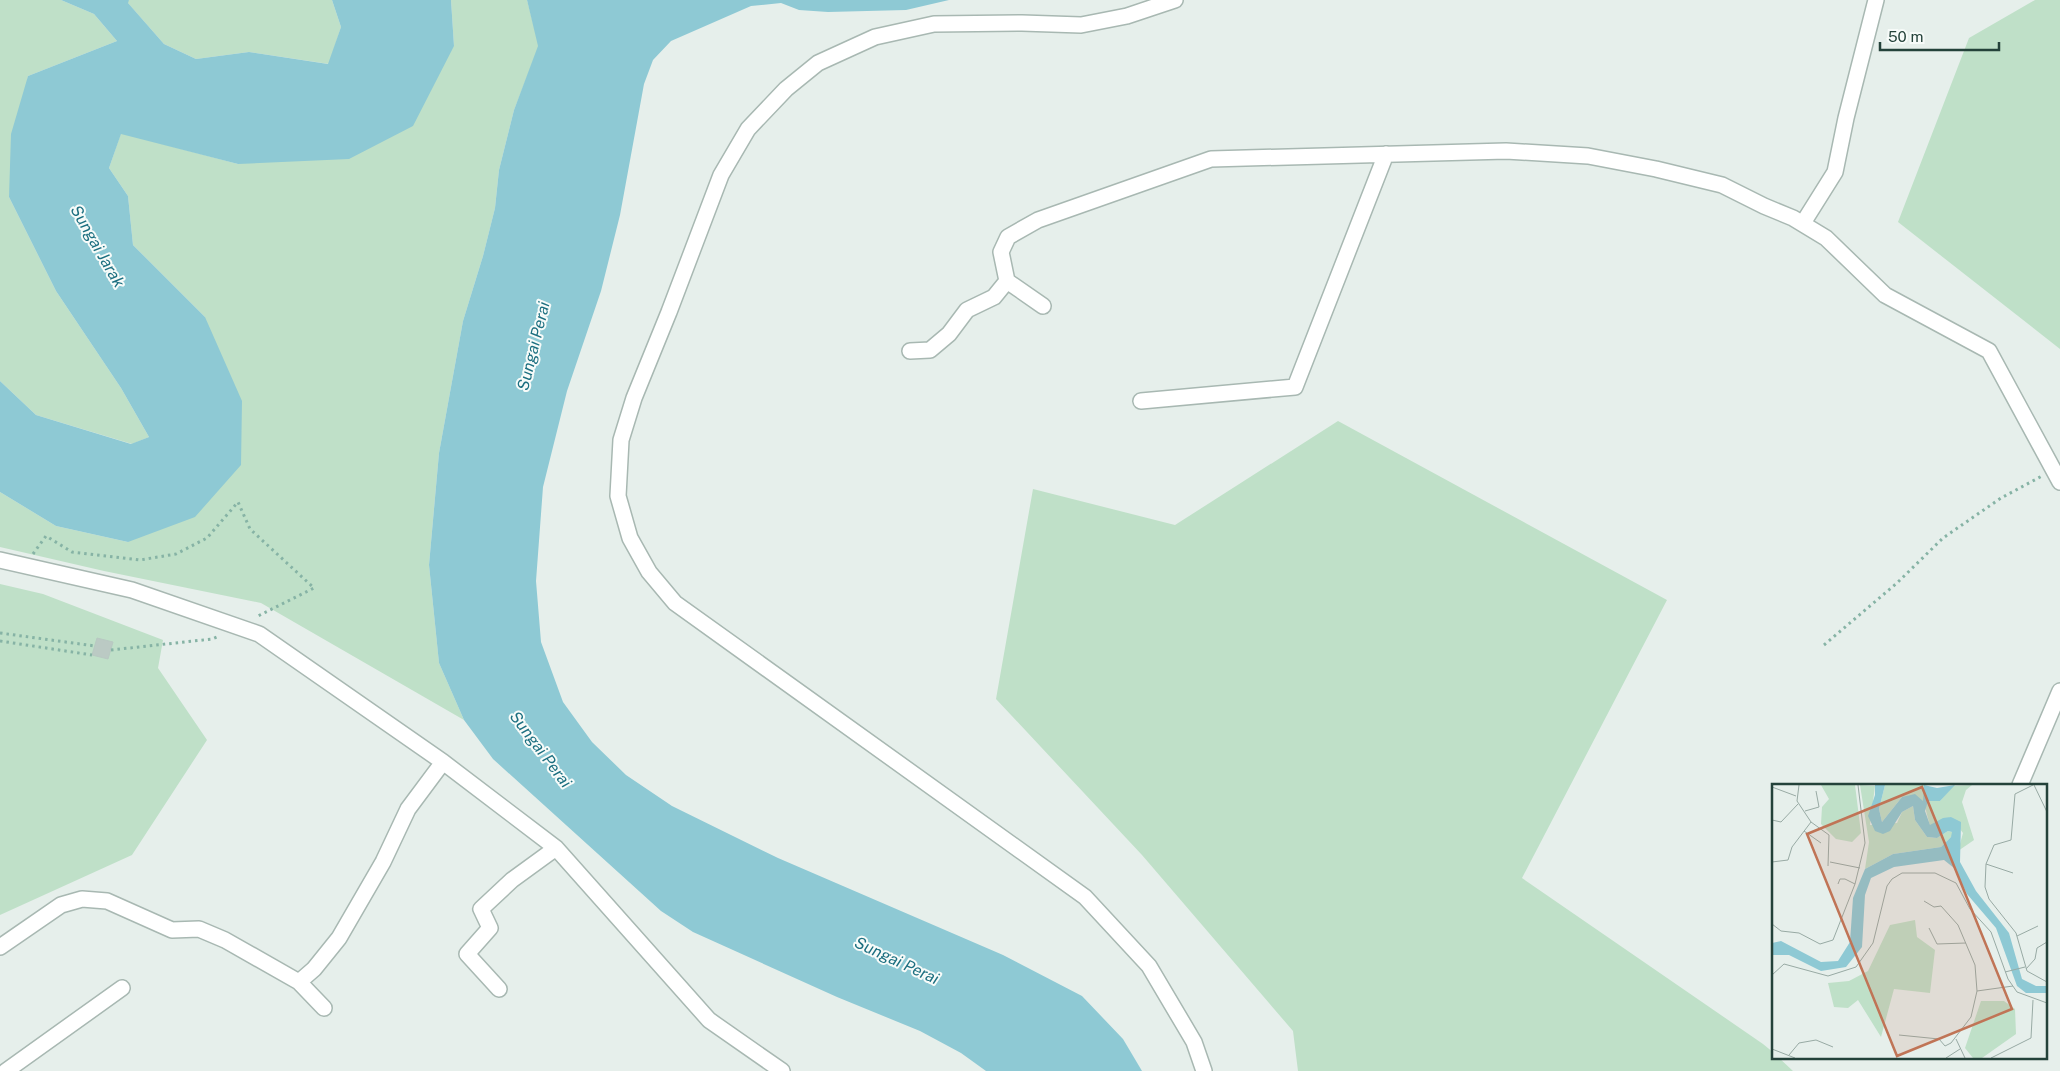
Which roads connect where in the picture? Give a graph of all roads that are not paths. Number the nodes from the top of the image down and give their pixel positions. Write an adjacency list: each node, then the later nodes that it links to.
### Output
1 (1175, 0): 22 (street)
2 (1876, 0): 4 (street)
3 (1386, 154): 4 (street); 5 (street); 8 (street)
4 (1803, 223): 9 (street)
5 (1007, 281): 6 (street); 7 (street)
6 (1043, 306)
7 (910, 351)
8 (1141, 401)
9 (2057, 476)
10 (0, 560): 12 (street)
11 (2060, 691): 13 (street)
12 (442, 762): 14 (street); 16 (street)
13 (2020, 784)
14 (556, 848): 18 (street); 21 (street)
15 (0, 947): 16 (street)
16 (299, 982): 19 (street)
17 (122, 988): 20 (street)
18 (499, 989)
19 (324, 1008)
20 (6, 1071)
21 (782, 1071)
22 (1204, 1071)

